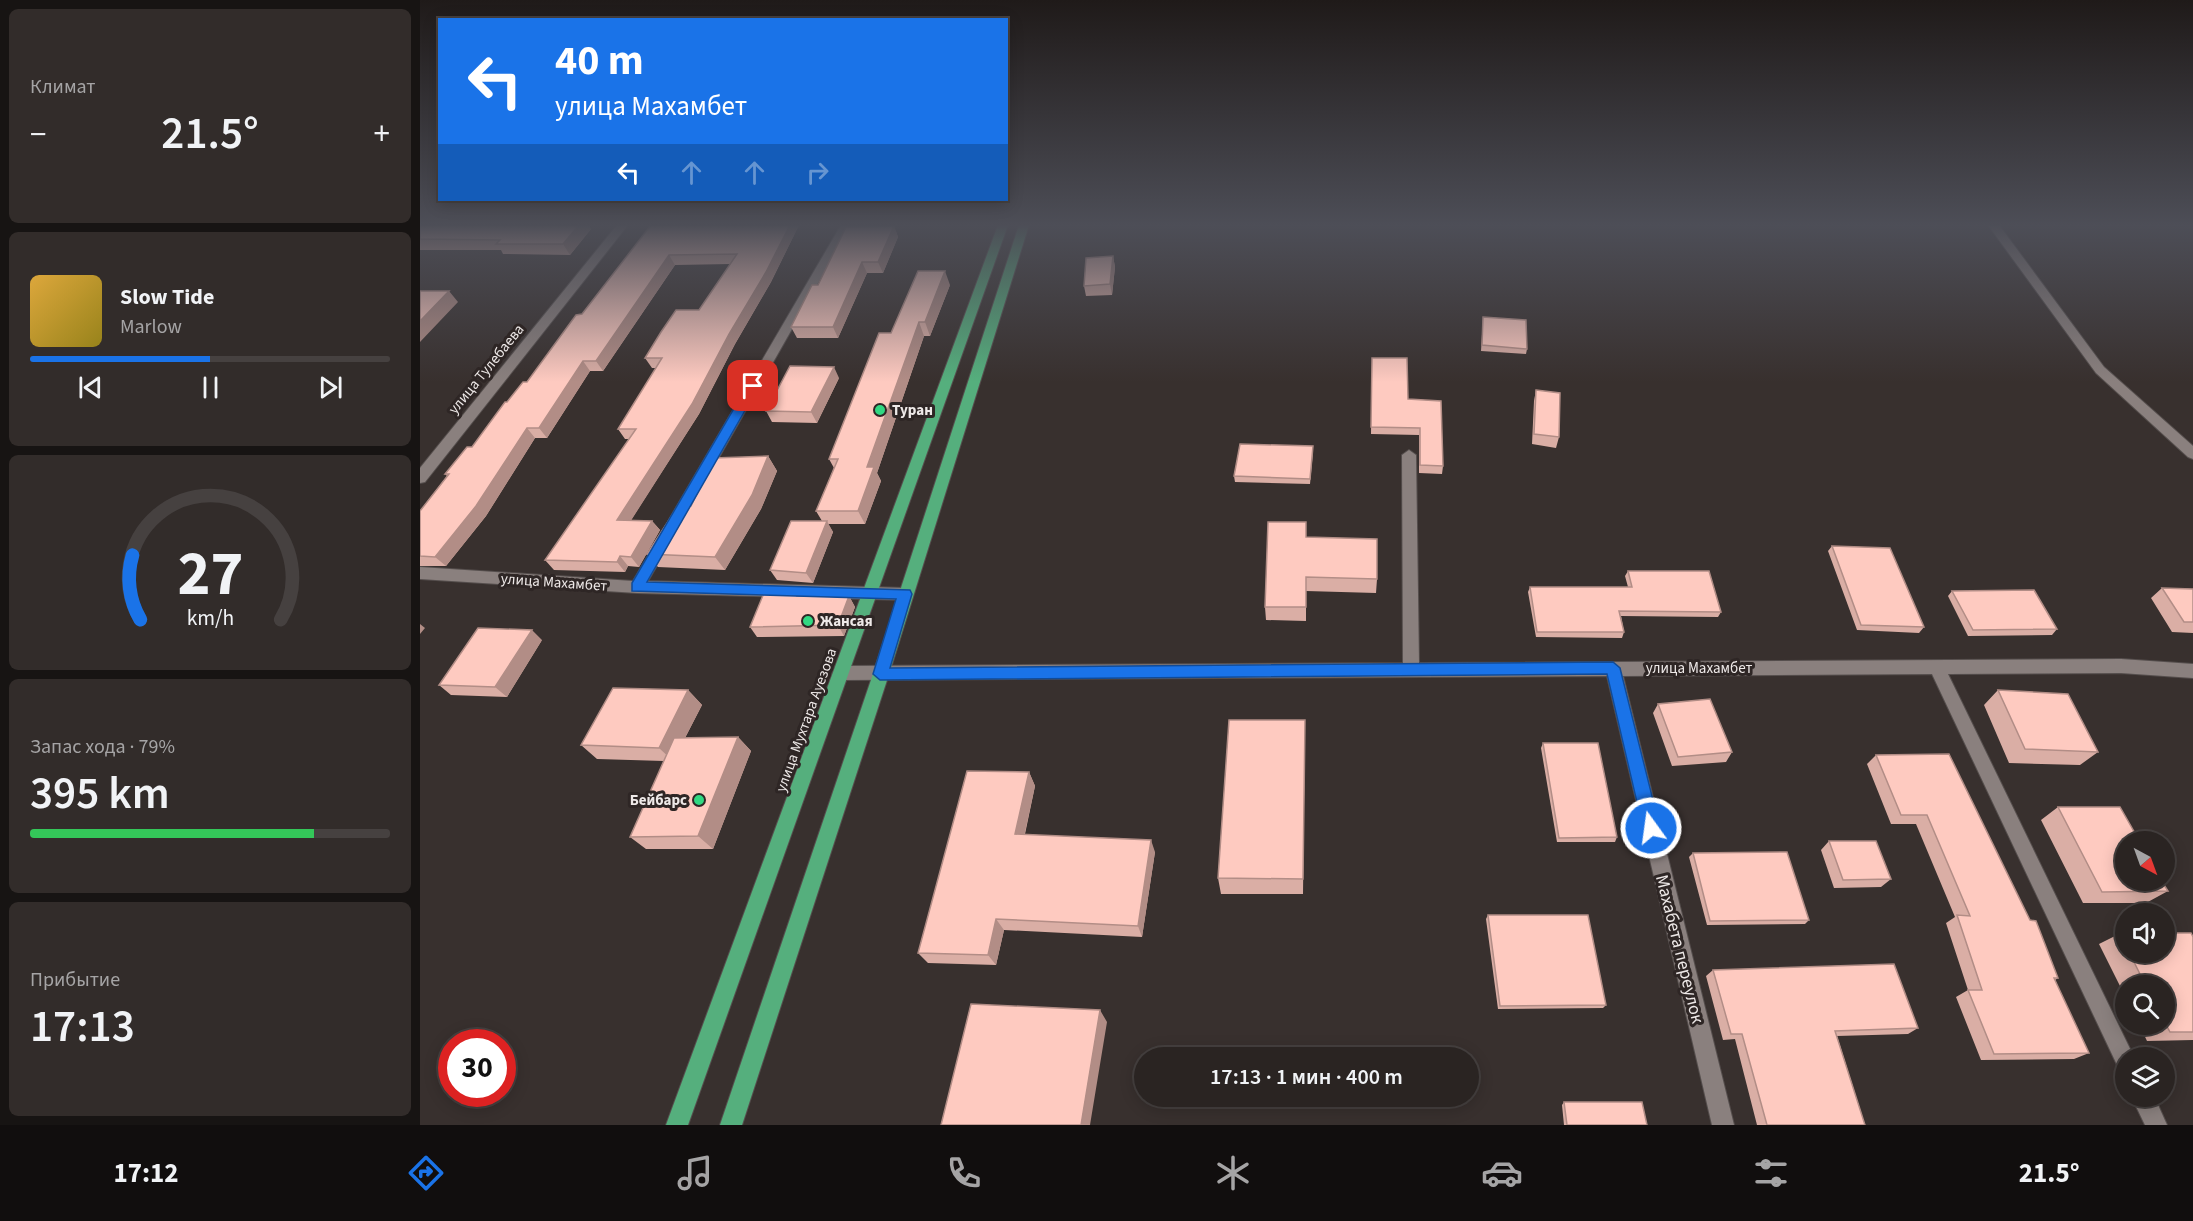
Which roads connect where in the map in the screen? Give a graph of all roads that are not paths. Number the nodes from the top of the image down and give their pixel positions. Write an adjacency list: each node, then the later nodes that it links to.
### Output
1 (581, 278): 8 (street, улица Тулебаева)
2 (816, 278): 10 (street)
3 (984, 278): 11 (main road, улица Мухтара Ауезова)
4 (1007, 278): 12 (main road)
5 (2032, 278): 6 (street)
6 (2193, 454)
7 (1409, 455): 15 (street)
8 (420, 478)
9 (420, 573): 10 (street, улица Махамбет)
10 (637, 587): 11 (street, улица Махамбет)
11 (870, 593): 12 (street, улица Махамбет); 17 (main road, улица Мухтара Ауезова)
12 (905, 594): 18 (main road)
13 (1937, 667): 14 (street, улица Махамбет); 16 (street, улица Махамбет); 19 (street)
14 (1613, 668): 15 (street, улица Махамбет); 23 (street, Махабета переулок)
15 (1411, 670): 18 (street, улица Махамбет)
16 (2193, 671)
17 (843, 674): 18 (street, улица Махамбет); 21 (main road, улица Мухтара Ауезова)
18 (880, 674): 22 (main road)
19 (2119, 1047)
20 (2147, 1107): 24 (street)
21 (678, 1125)
22 (731, 1125)
23 (1723, 1125)
24 (2156, 1125)

